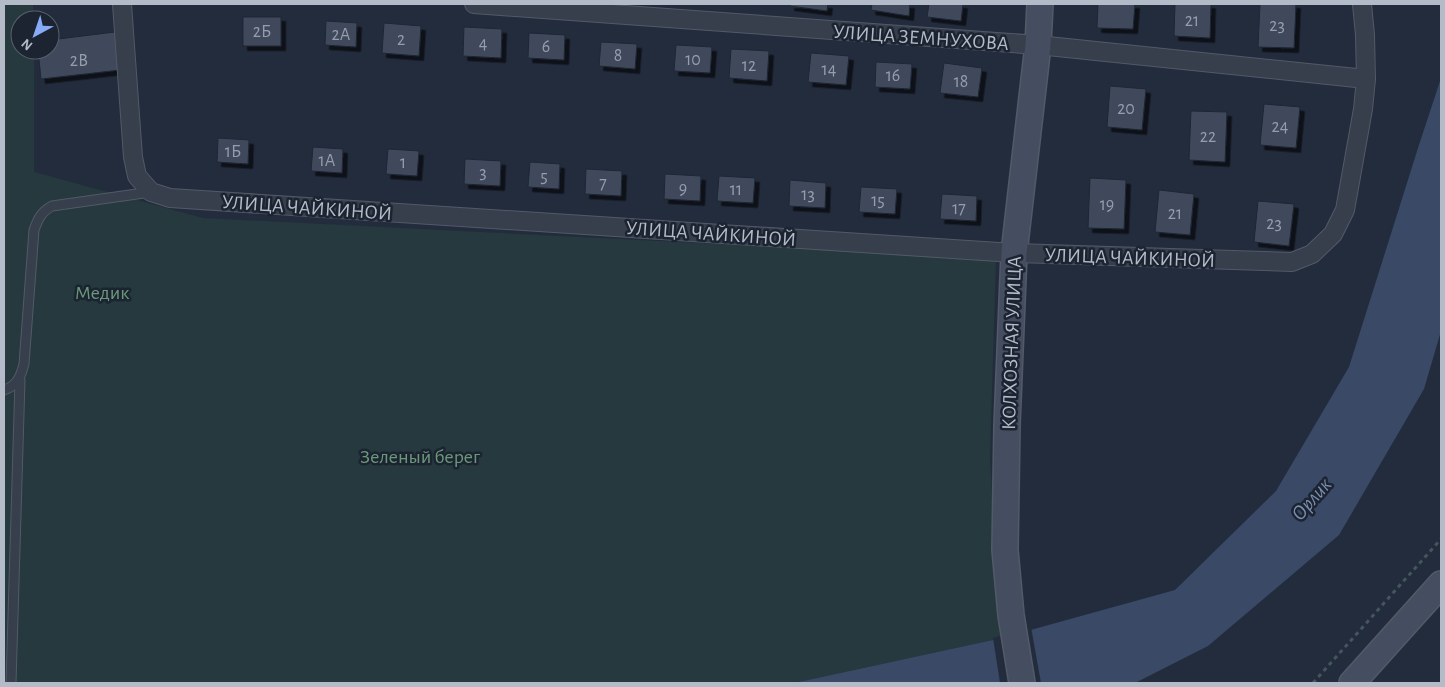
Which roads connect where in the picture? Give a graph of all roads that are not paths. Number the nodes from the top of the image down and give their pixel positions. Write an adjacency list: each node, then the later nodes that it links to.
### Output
1 (122, 4): 7 (street)
2 (474, 4): 5 (street, УЛИЦА ЗЕМНУХОВА)
3 (1040, 4): 5 (main road, КОЛХОЗНАЯ УЛИЦА)
4 (1362, 4): 6 (street)
5 (1038, 45): 6 (street, УЛИЦА ЗЕМНУХОВА); 8 (main road, КОЛХОЗНАЯ УЛИЦА)
6 (1366, 79): 8 (street, УЛИЦА ЧАЙКИНОЙ)
7 (151, 192): 8 (street, УЛИЦА ЧАЙКИНОЙ); 9 (lane)
8 (1014, 253): 13 (main road, КОЛХОЗНАЯ УЛИЦА)
9 (20, 380): 10 (lane); 12 (lane)
10 (4, 390)
11 (1441, 584): 14 (main road)
12 (11, 683)
13 (1022, 683)
14 (1352, 683)

